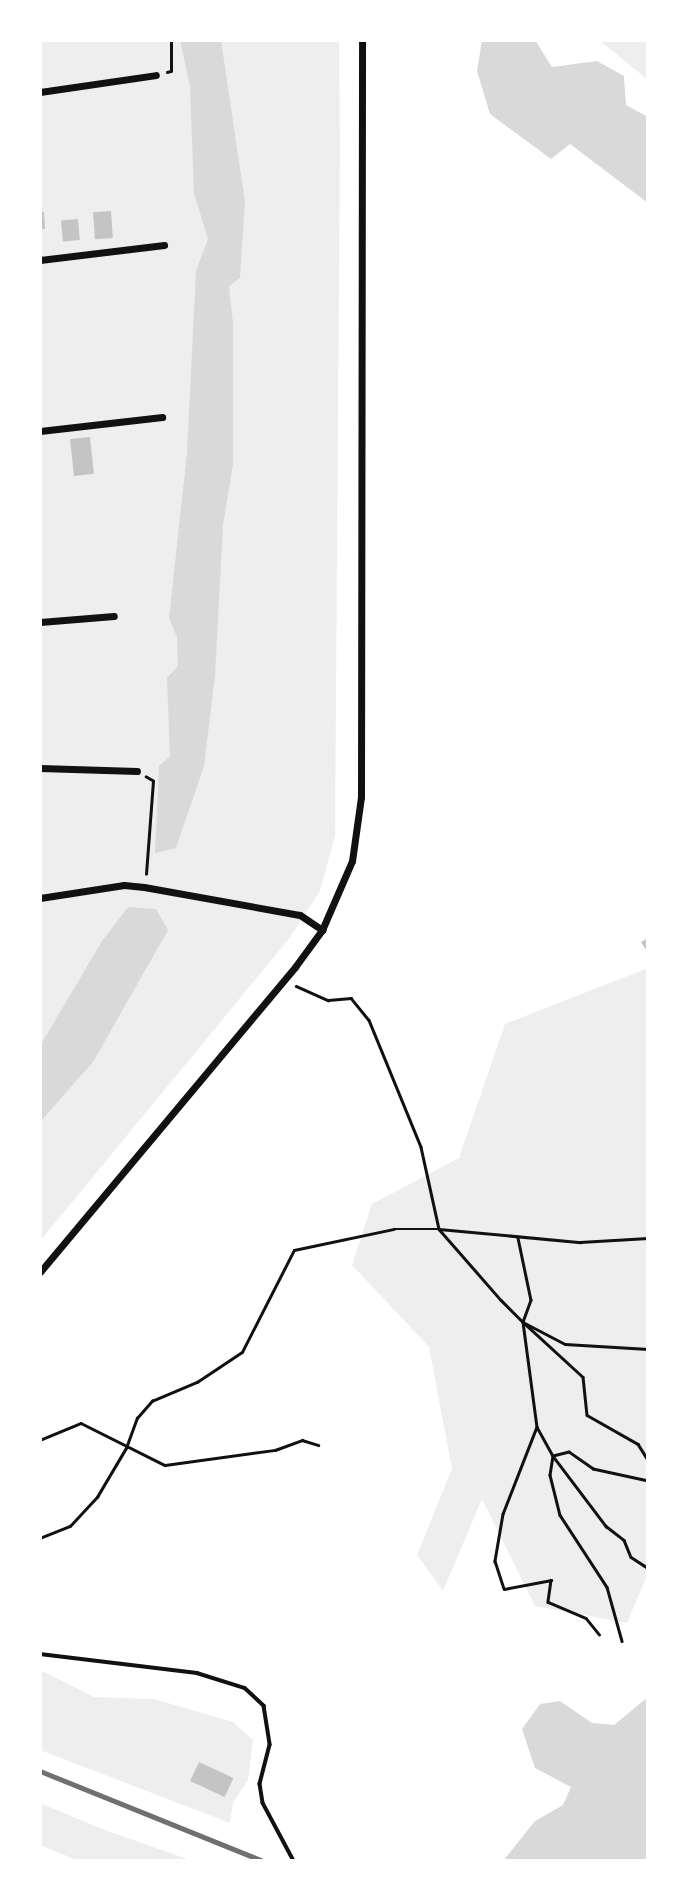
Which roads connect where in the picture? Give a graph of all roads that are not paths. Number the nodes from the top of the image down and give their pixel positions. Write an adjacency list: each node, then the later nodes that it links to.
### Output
1 (362, 40): 13 (street)
2 (156, 75): 3 (street)
3 (40, 92)
4 (164, 244): 5 (street)
5 (40, 260)
6 (162, 417): 7 (street)
7 (40, 431)
8 (114, 617): 9 (street)
9 (40, 622)
10 (40, 768): 11 (street)
11 (137, 771)
12 (40, 898): 13 (street)
13 (322, 930): 14 (street)
14 (40, 1272)
15 (40, 1654): 16 (lane)
16 (294, 1861)

